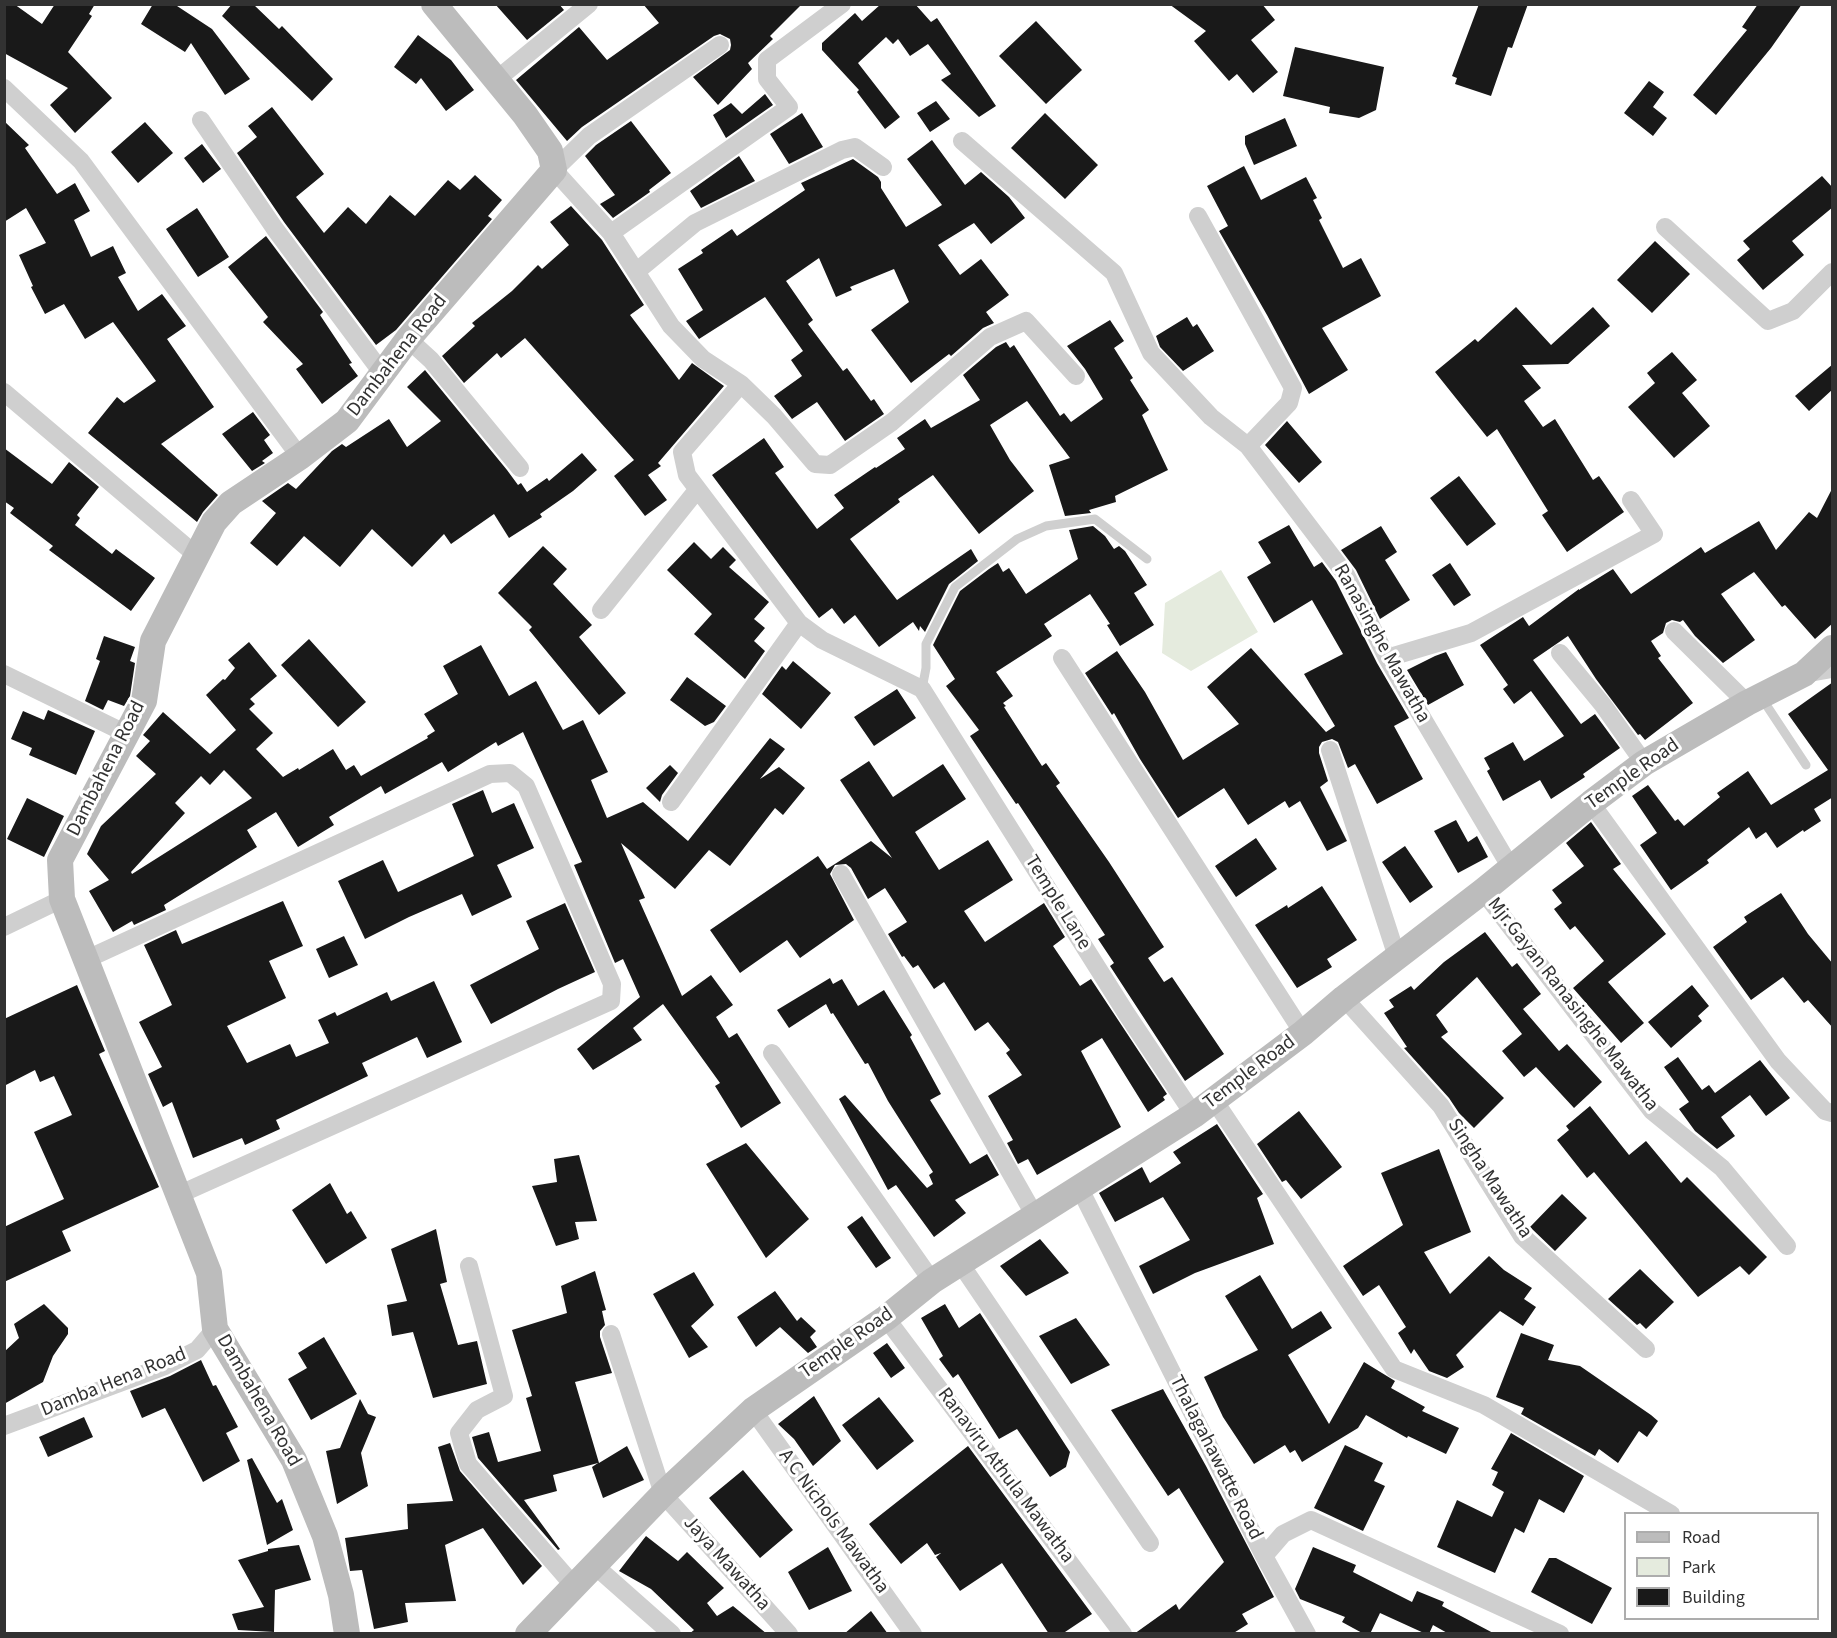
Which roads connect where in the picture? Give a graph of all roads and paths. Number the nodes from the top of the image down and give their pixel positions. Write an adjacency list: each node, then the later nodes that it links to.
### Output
1 (434, 4): 5 (street)
2 (589, 4): 5 (street)
3 (842, 4): 13 (street)
4 (720, 45): 10 (street)
5 (496, 80): 10 (street)
6 (4, 88): 22 (street)
7 (201, 120): 17 (street)
8 (962, 141): 21 (street, Ranasinghe Mawatha)
9 (883, 167): 14 (street)
10 (554, 170): 13 (street); 16 (street, Dambahena Road)
11 (1197, 216): 21 (street)
12 (1665, 227): 15 (street)
13 (611, 233): 14 (street)
14 (637, 271): 19 (street)
15 (1833, 272)
16 (408, 339): 17 (street, Dambahena Road); 23 (street)
17 (382, 374): 22 (street, Dambahena Road)
18 (1076, 376): 19 (street)
19 (741, 384): 24 (street)
20 (4, 393): 26 (street)
21 (1248, 446): 34 (street, Ranasinghe Mawatha)
22 (300, 458): 26 (street, Dambahena Road)
23 (520, 468)
24 (697, 490): 28 (street); 29 (street)
25 (1631, 501): 34 (street)
26 (196, 555): 40 (street, Dambahena Road)
27 (1147, 559): 38 (lane)
28 (601, 610)
29 (799, 623): 38 (street); 44 (street)
30 (1674, 631): 39 (street)
31 (1833, 648): 37 (street, Temple Road)
32 (1560, 653): 42 (street)
33 (1062, 658): 54 (street)
34 (1387, 658): 46 (street, Ranasinghe Mawatha)
35 (1833, 669): 37 (street)
36 (4, 674): 40 (street)
37 (1804, 674): 39 (street, Temple Road)
38 (922, 689): 58 (street, Temple Lane)
39 (1754, 700): 42 (street, Temple Road); 43 (lane)
40 (127, 734): 49 (street, Dambahena Road)
41 (1330, 750): 51 (street)
42 (1644, 763): 45 (street, Temple Road)
43 (1806, 765)
44 (671, 802)
45 (1591, 803): 46 (street, Temple Road); 57 (street)
46 (1511, 868): 48 (street, Temple Road)
47 (841, 874): 61 (street)
48 (1483, 891): 51 (street, Temple Road); 62 (street, Mjr.Gayan Ranasinghe Mawatha)
49 (62, 899): 50 (street); 52 (street, Dambahena Road)
50 (4, 927)
51 (1397, 957): 53 (street, Temple Road)
52 (87, 959): 60 (street, Dambahena Road); 60 (street)
53 (1344, 998): 54 (street, Temple Road); 69 (street, Singha Mawatha)
54 (1303, 1033): 56 (street, Temple Road)
55 (772, 1053): 65 (street)
56 (1214, 1100): 58 (street, Temple Road); 73 (street)
57 (1833, 1113)
58 (1194, 1115): 59 (street, Temple Road)
59 (1080, 1189): 61 (street, Temple Road); 75 (street, Thalagahawatte Road)
60 (178, 1195): 67 (street, Dambahena Road)
61 (1035, 1216): 63 (street, Temple Road)
62 (1787, 1246)
63 (960, 1263): 65 (street, Temple Road); 74 (street)
64 (469, 1266): 77 (street)
65 (932, 1281): 66 (street, Temple Road)
66 (886, 1318): 70 (street, Temple Road); 83 (street, Ranaviru Athula Mawatha)
67 (215, 1329): 71 (street, Damba Hena Road); 78 (street, Dambahena Road)
68 (611, 1334): 72 (street)
69 (1646, 1349)
70 (753, 1410): 72 (street, Temple Road); 82 (street, A C Nichols Mawatha)
71 (4, 1426)
72 (663, 1494): 76 (street, Temple Road); 81 (street, Jaya Mawatha)
73 (1668, 1512)
74 (1150, 1543)
75 (1264, 1556): 84 (street); 85 (street, Thalagahawatte Road)
76 (594, 1565): 77 (street, Temple Road); 80 (street)
77 (574, 1586): 79 (street, Temple Road)
78 (347, 1634)
79 (528, 1634)
80 (672, 1634)
81 (789, 1634)
82 (913, 1634)
83 (1123, 1634)
84 (1307, 1634)
85 (1560, 1634)

